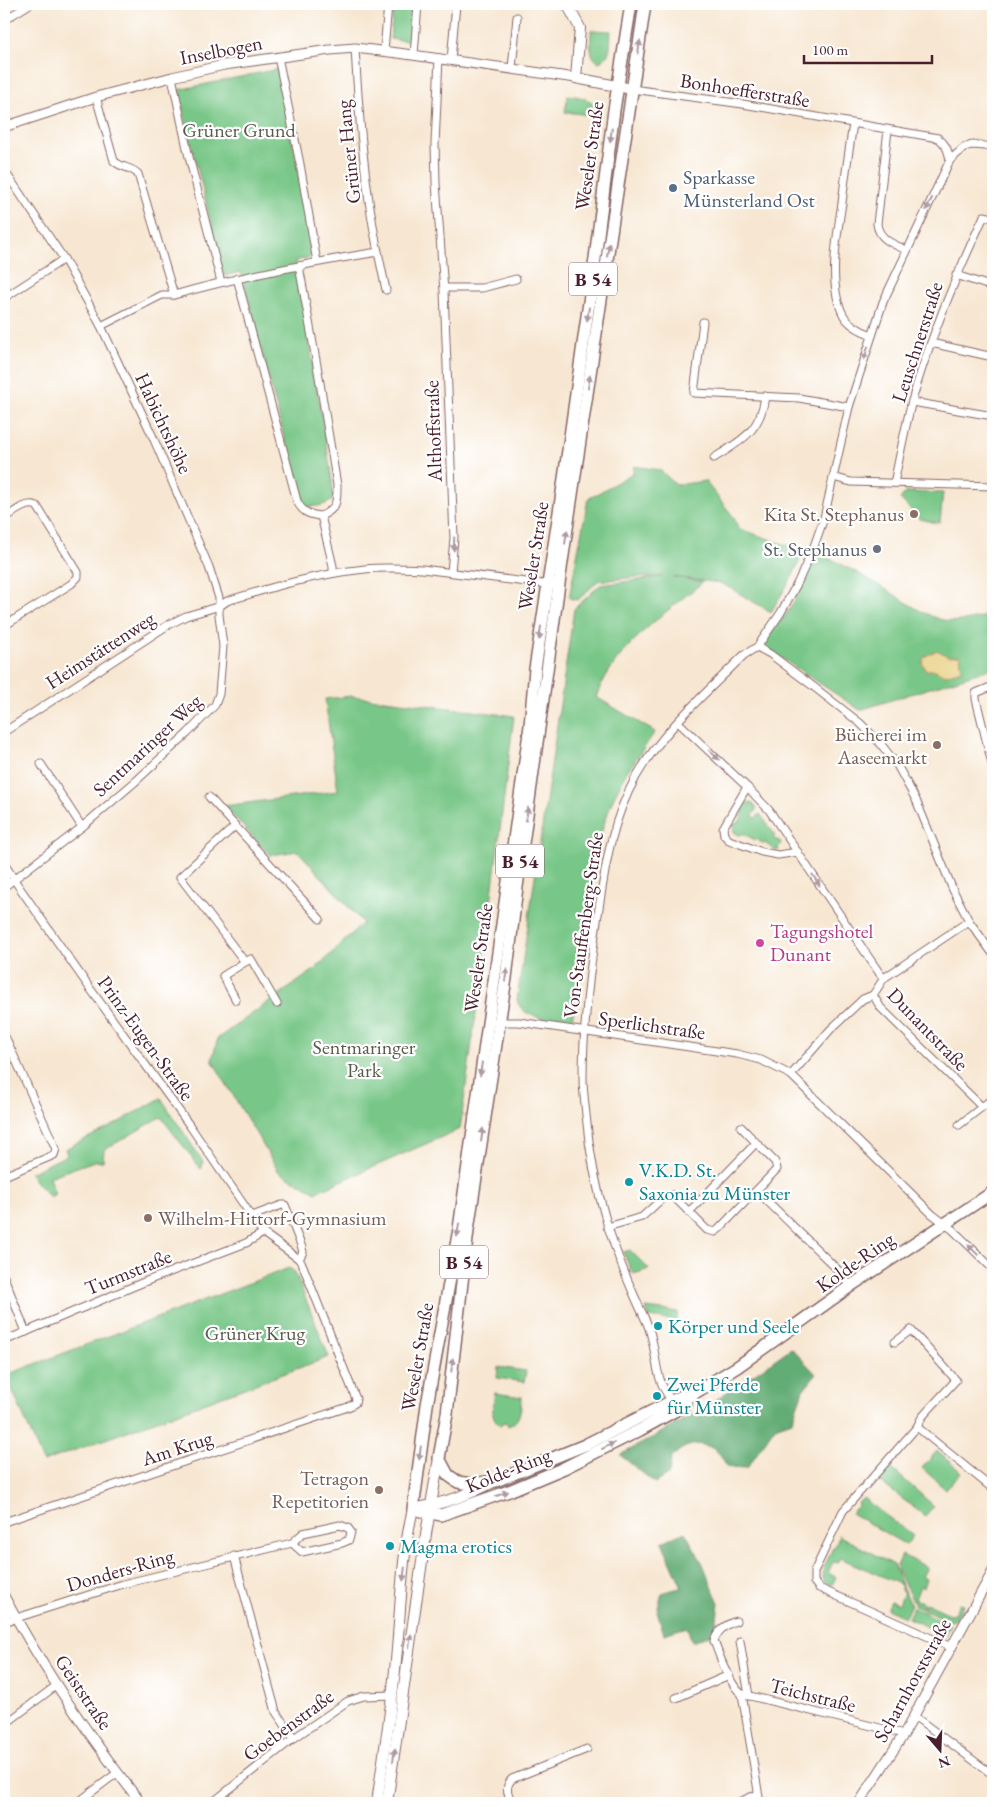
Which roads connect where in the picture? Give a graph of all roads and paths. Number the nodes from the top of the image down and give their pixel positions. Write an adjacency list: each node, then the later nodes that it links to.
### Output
1 (30, 4): 9 (street)
2 (388, 4): 11 (street)
3 (418, 4): 12 (street)
4 (456, 4): 15 (street)
5 (567, 4): 18 (main road)
6 (631, 4): 19 (main road, Weseler Straße / B 54)
7 (645, 4): 20 (main road, Weseler Straße / B 54, one-way to 7)
8 (517, 17): 16 (street)
9 (4, 20)
10 (355, 48): 11 (street, Inselbogen); 13 (street, Inselbogen); 30 (street, Grüner Hang)
11 (384, 51): 12 (street, Inselbogen)
12 (414, 55): 14 (street, Inselbogen)
13 (278, 57): 17 (street, Inselbogen); 32 (street)
14 (439, 58): 15 (street, Inselbogen); 39 (street, Althoffstraße)
15 (450, 60): 16 (street, Inselbogen)
16 (512, 68): 18 (street, Inselbogen)
17 (172, 77): 21 (street, Inselbogen); 37 (street)
18 (576, 78): 19 (main road, Inselbogen)
19 (617, 87): 20 (main road, Weseler Straße); 60 (main road, Weseler Straße / B 54, one-way to 60)
20 (632, 89): 22 (street, Bonhoefferstraße); 60 (main road, Weseler Straße / B 54, one-way to 20)
21 (96, 97): 23 (street, Inselbogen); 41 (street)
22 (853, 124): 24 (street, Bonhoefferstraße); 45 (street)
23 (4, 128)
24 (888, 130): 26 (street, Bonhoefferstraße); 29 (street)
25 (993, 148): 26 (street)
26 (950, 160): 29 (street, Von-Stauffenberg-Straße, one-way to 29)
27 (4, 170): 31 (street, Habichtshöhe)
28 (993, 218): 34 (street, Leuschnerstraße)
29 (906, 250): 45 (street, Von-Stauffenberg-Straße)
30 (378, 252): 32 (street); 40 (street, Grüner Hang)
31 (64, 259): 42 (street); 44 (street, Habichtshöhe)
32 (317, 262): 33 (street)
33 (298, 266): 35 (street); 56 (street)
34 (956, 275): 38 (street); 46 (street, Leuschnerstraße)
35 (237, 278): 37 (street); 56 (street)
36 (516, 279): 39 (street)
37 (220, 282): 41 (street)
38 (993, 286)
39 (444, 288): 58 (street, Althoffstraße, one-way to 58)
40 (386, 290)
41 (174, 295): 44 (street)
42 (4, 298)
43 (703, 322): 48 (street)
44 (101, 326): 61 (street, Habichtshöhe)
45 (872, 335): 50 (street, Von-Stauffenberg-Straße, one-way to 50)
46 (931, 343): 47 (street); 49 (street, Leuschnerstraße)
47 (993, 357)
48 (765, 396): 50 (street); 52 (street)
49 (912, 402): 51 (street); 54 (street, Leuschnerstraße)
50 (849, 407): 53 (street, Von-Stauffenberg-Straße)
51 (993, 416)
52 (714, 458)
53 (833, 477): 54 (street); 63 (street, Von-Stauffenberg-Straße)
54 (894, 483): 55 (street)
55 (993, 486)
56 (321, 516): 59 (street)
57 (4, 519): 62 (street)
58 (452, 572): 59 (street); 60 (street)
59 (333, 573): 61 (street)
60 (553, 585): 85 (main road, Weseler Straße / B 54)
61 (220, 606): 66 (street, Heimstättenweg); 72 (street, Sentmaringer Weg)
62 (4, 626)
63 (757, 647): 65 (street, Von-Stauffenberg-Straße); 78 (street)
64 (993, 686): 68 (street)
65 (678, 722): 69 (street, Dunantstraße, one-way to 69); 86 (street, Von-Stauffenberg-Straße)
66 (4, 732)
67 (41, 764): 72 (street, Sentmaringer Weg)
68 (993, 768)
69 (747, 787): 73 (street, Dunantstraße); 73 (street)
70 (209, 798): 71 (street)
71 (235, 826): 77 (street); 80 (street)
72 (82, 827): 75 (street, Sentmaringer Weg)
73 (798, 852): 81 (street, Dunantstraße, one-way to 81)
74 (4, 863): 75 (street, Prinz-Eugen-Straße)
75 (14, 880): 76 (street, Sentmaringer Weg); 98 (street, Prinz-Eugen-Straße)
76 (4, 887)
77 (320, 920)
78 (969, 921): 79 (street); 81 (street, Dunantstraße)
79 (993, 954)
80 (246, 962): 83 (street); 84 (street)
81 (884, 978): 82 (street, Dunantstraße)
82 (873, 995): 88 (street, Dunantstraße); 90 (street, Dunantstraße)
83 (236, 1000)
84 (278, 1004)
85 (494, 1022): 86 (street, Sperlichstraße); 113 (main road, Weseler Straße / B 54, one-way to 85); 116 (main road, Weseler Straße / B 54, one-way to 116)
86 (584, 1032): 88 (street, Sperlichstraße); 99 (street, Von-Stauffenberg-Straße)
87 (4, 1034): 94 (street)
88 (790, 1075): 100 (street)
89 (993, 1098): 90 (street)
90 (982, 1107): 91 (street)
91 (959, 1125)
92 (741, 1127): 93 (street)
93 (756, 1143): 95 (street); 97 (street)
94 (4, 1176)
95 (757, 1191): 97 (street); 105 (street)
96 (993, 1192): 100 (main road, Kolde-Ring)
97 (689, 1212): 99 (street)
98 (252, 1216): 101 (street, Prinz-Eugen-Straße); 102 (street, Prinz-Eugen-Straße)
99 (607, 1227): 111 (street, Von-Stauffenberg-Straße)
100 (949, 1227): 103 (street, one-way to 100); 105 (main road, Kolde-Ring)
101 (263, 1233): 102 (street, Prinz-Eugen-Straße); 106 (street, Turmstraße)
102 (298, 1259): 110 (street, Prinz-Eugen-Straße)
103 (993, 1269)
104 (4, 1277): 106 (street)
105 (851, 1287): 109 (main road, Kolde-Ring)
106 (26, 1332): 107 (street, Turmstraße)
107 (4, 1341)
108 (895, 1342): 112 (street)
109 (688, 1397): 111 (main road, Kolde-Ring); 117 (main road, Kolde-Ring, one-way to 109)
110 (356, 1399): 118 (street, Am Krug)
111 (672, 1401): 114 (main road, Kolde-Ring)
112 (917, 1427): 115 (street); 127 (street)
113 (439, 1458): 114 (main road, Kolde-Ring); 117 (main road, Weseler Straße / B 54)
114 (496, 1480): 117 (main road, Kolde-Ring)
115 (993, 1489)
116 (413, 1509): 117 (main road, Kolde-Ring); 130 (main road, Weseler Straße, one-way to 130)
117 (431, 1509): 145 (main road, Weseler Straße, one-way to 117)
118 (4, 1522)
119 (292, 1543): 119 (street, Donders-Ring); 120 (street, Donders-Ring)
120 (234, 1556): 123 (street, Donders-Ring); 136 (street)
121 (993, 1571): 127 (street, Scharnhorststraße)
122 (4, 1596): 123 (street, Geiststraße)
123 (16, 1618): 125 (street, Donders-Ring); 129 (street, Geiststraße)
124 (736, 1621): 128 (street)
125 (4, 1622)
126 (740, 1641): 131 (street)
127 (951, 1647): 133 (street, Scharnhorststraße)
128 (729, 1675): 131 (street); 132 (street)
129 (56, 1685): 134 (street); 138 (street, Geiststraße)
130 (392, 1695): 136 (street, Goebenstraße); 144 (main road, Weseler Straße)
131 (745, 1695): 135 (street, Teichstraße); 140 (street)
132 (676, 1698)
133 (914, 1716): 135 (street, Scharnhorststraße); 139 (street)
134 (4, 1725)
135 (904, 1734): 149 (street, Scharnhorststraße)
136 (294, 1738): 143 (street, Goebenstraße)
137 (587, 1749): 146 (street)
138 (117, 1773): 141 (street); 142 (street, Geiststraße)
139 (993, 1775)
140 (758, 1794): 147 (street); 148 (street)
141 (76, 1803)
142 (142, 1803)
143 (212, 1803)
144 (377, 1803)
145 (387, 1803)
146 (512, 1803)
147 (736, 1803)
148 (760, 1803)
149 (859, 1803)

